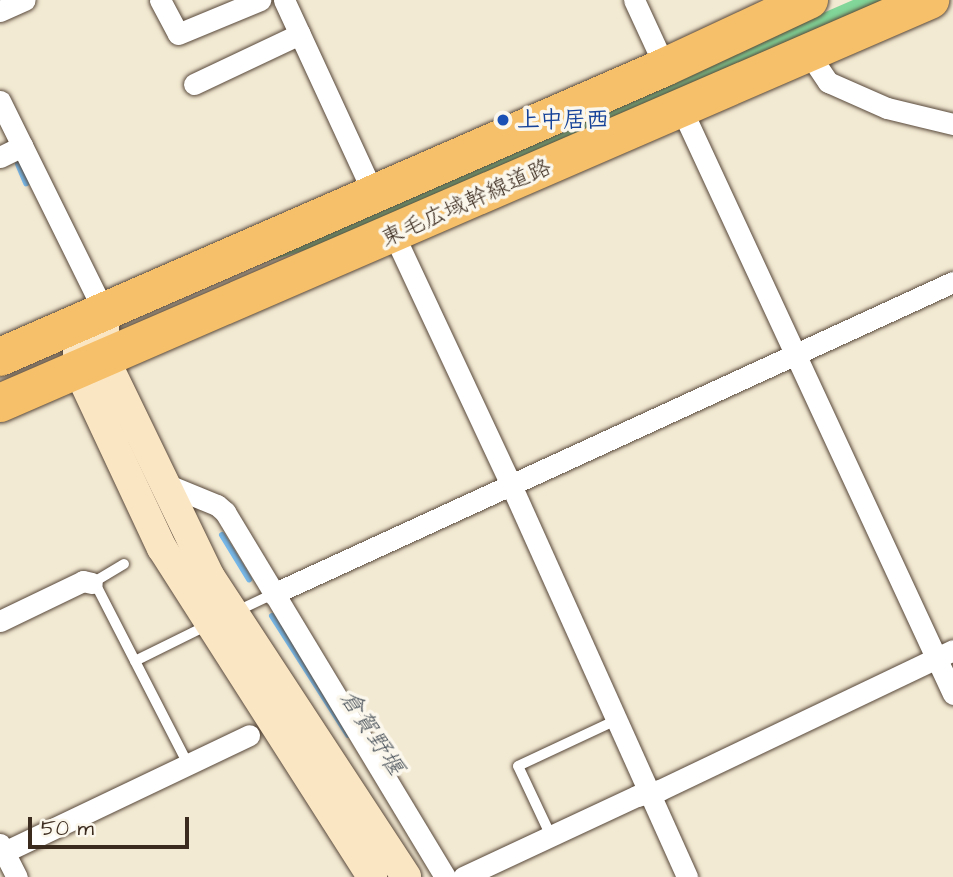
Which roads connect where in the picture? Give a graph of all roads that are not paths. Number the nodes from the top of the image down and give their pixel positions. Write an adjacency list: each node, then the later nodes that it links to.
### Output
1 (25, 0): 8 (street)
2 (160, 0): 3 (street)
3 (260, 0)
4 (284, 0): 9 (street)
5 (634, 0): 11 (street)
6 (808, 0): 11 (highway, 東毛広域幹線道路)
7 (930, 0): 10 (highway, 東毛広域幹線道路)
8 (0, 11)
9 (299, 34): 12 (street); 18 (street)
10 (809, 54): 14 (highway, 東毛広域幹線道路); 15 (street)
11 (665, 67): 18 (highway, 東毛広域幹線道路)
12 (194, 84)
13 (0, 101): 16 (street)
14 (681, 108): 19 (highway, 東毛広域幹線道路); 22 (street)
15 (953, 124)
16 (23, 146): 17 (street); 21 (street)
17 (0, 157)
18 (373, 193): 21 (highway, 東毛広域幹線道路)
19 (394, 235): 24 (highway, 東毛広域幹線道路); 27 (street)
20 (953, 282): 22 (street)
21 (91, 318): 23 (highway, 東毛広域幹線道路); 24 (street)
22 (796, 354): 27 (street); 33 (street)
23 (0, 357)
24 (91, 364): 25 (highway, 東毛広域幹線道路); 26 (street); 31 (street)
25 (0, 403)
26 (159, 479): 30 (street); 31 (street)
27 (511, 485): 30 (street); 36 (street)
28 (124, 564): 29 (lane)
29 (92, 583): 32 (street); 34 (lane)
30 (272, 594): 31 (lane); 45 (street)
31 (220, 619): 34 (lane); 43 (street); 44 (street)
32 (0, 621)
33 (945, 654): 35 (street); 39 (street)
34 (135, 661): 38 (lane)
35 (953, 694)
36 (616, 720): 39 (street); 40 (lane)
37 (249, 735): 38 (street)
38 (188, 764): 41 (street)
39 (648, 793): 40 (street); 47 (street)
40 (551, 836): 46 (street)
41 (1, 850): 42 (street)
42 (17, 877)
43 (372, 877)
44 (405, 877)
45 (445, 877)
46 (463, 877)
47 (687, 877)

